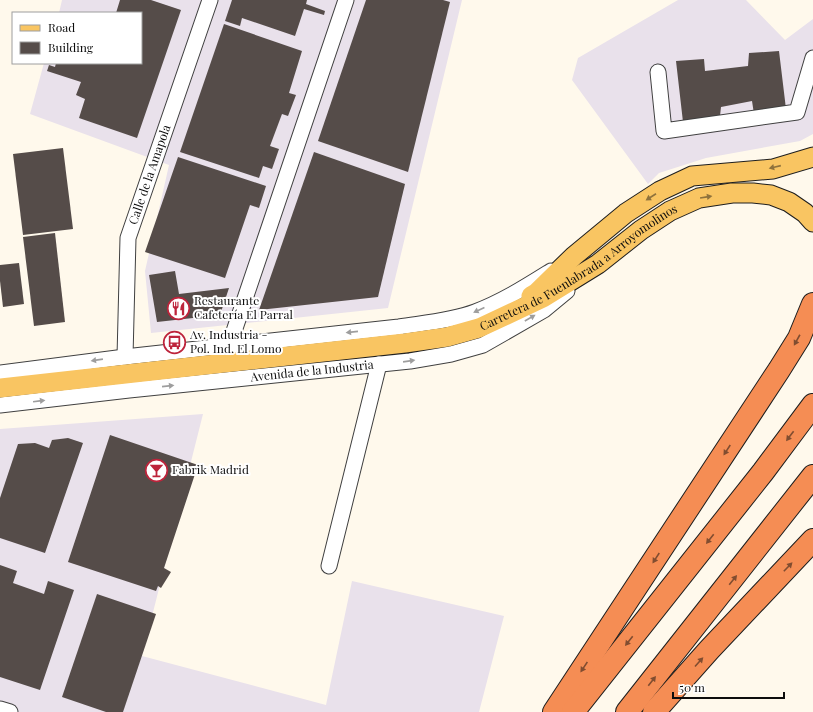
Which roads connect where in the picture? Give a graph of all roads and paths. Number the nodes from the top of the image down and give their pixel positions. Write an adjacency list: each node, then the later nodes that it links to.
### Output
1 (210, 0): 12 (street, Calle de la Amapola)
2 (346, 0): 11 (street)
3 (813, 58): 4 (street)
4 (658, 72)
5 (813, 157): 7 (main road, Carretera de Fuenlabrada a Arroyomolinos, one-way to 7)
6 (813, 222): 8 (main road, Carretera de Fuenlabrada a Arroyomolinos, one-way to 6)
7 (574, 256): 10 (main road, Carretera de Fuenlabrada a Arroyomolinos); 11 (street, one-way to 11)
8 (598, 264): 10 (main road, Carretera de Fuenlabrada a Arroyomolinos); 13 (street, Avenida de la Industria, one-way to 8)
9 (813, 304): 23 (highway, one-way to 23)
10 (479, 328): 15 (main road, Avenida de la Industria)
11 (229, 346): 12 (street)
12 (124, 357): 14 (street, one-way to 14)
13 (379, 364): 16 (street, Avenida de la Industria, one-way to 13); 20 (street)
14 (0, 373)
15 (0, 388)
16 (0, 405)
17 (813, 405): 24 (highway, one-way to 24)
18 (813, 476): 25 (highway, one-way to 18)
19 (813, 540): 26 (highway, one-way to 19)
20 (329, 566)
21 (0, 709): 22 (street)
22 (10, 712)
23 (554, 712)
24 (573, 712)
25 (627, 712)
26 (654, 712)

